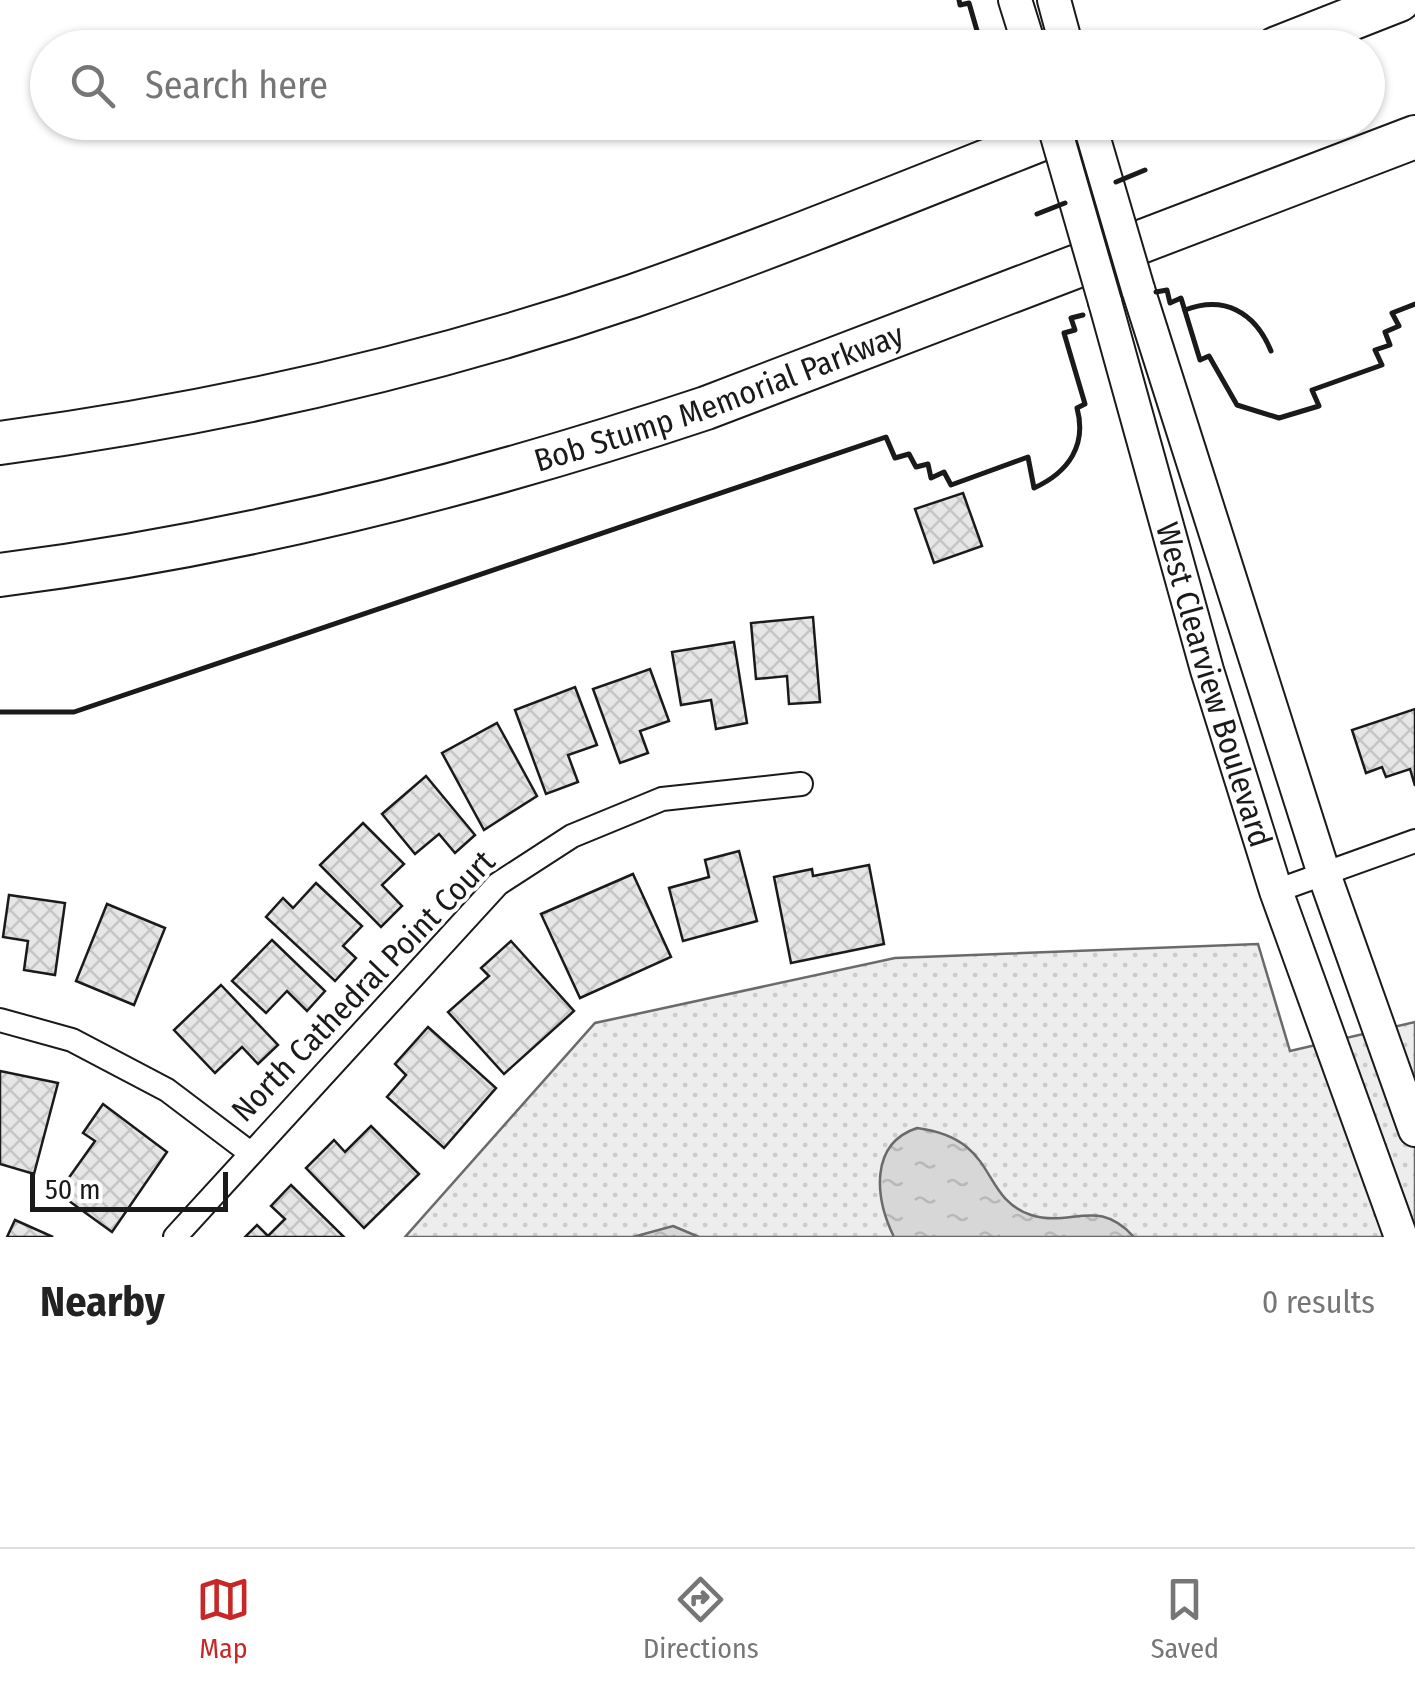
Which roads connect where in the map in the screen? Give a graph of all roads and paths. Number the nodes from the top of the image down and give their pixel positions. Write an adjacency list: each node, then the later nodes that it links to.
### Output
1 (1015, 0): 4 (street)
2 (1054, 0): 5 (street)
3 (1399, 0): 6 (highway)
4 (1024, 30)
5 (1062, 30)
6 (1323, 30)
7 (1415, 137): 12 (highway, Bob Stump Memorial Parkway)
8 (1040, 140): 11 (highway)
9 (1058, 140): 16 (street, West Clearview Boulevard, bridge)
10 (1092, 140): 15 (street, West Clearview Boulevard, bridge)
11 (0, 444)
12 (0, 575)
13 (801, 784): 19 (street, North Cathedral Point Court)
14 (1415, 841): 15 (street)
15 (1324, 874): 16 (street); 18 (street, West Clearview Boulevard)
16 (1276, 891): 21 (street, West Clearview Boulevard)
17 (0, 1020): 19 (street)
18 (1415, 1130)
19 (248, 1152): 20 (street, North Cathedral Point Court)
20 (176, 1237)
21 (1401, 1237)

